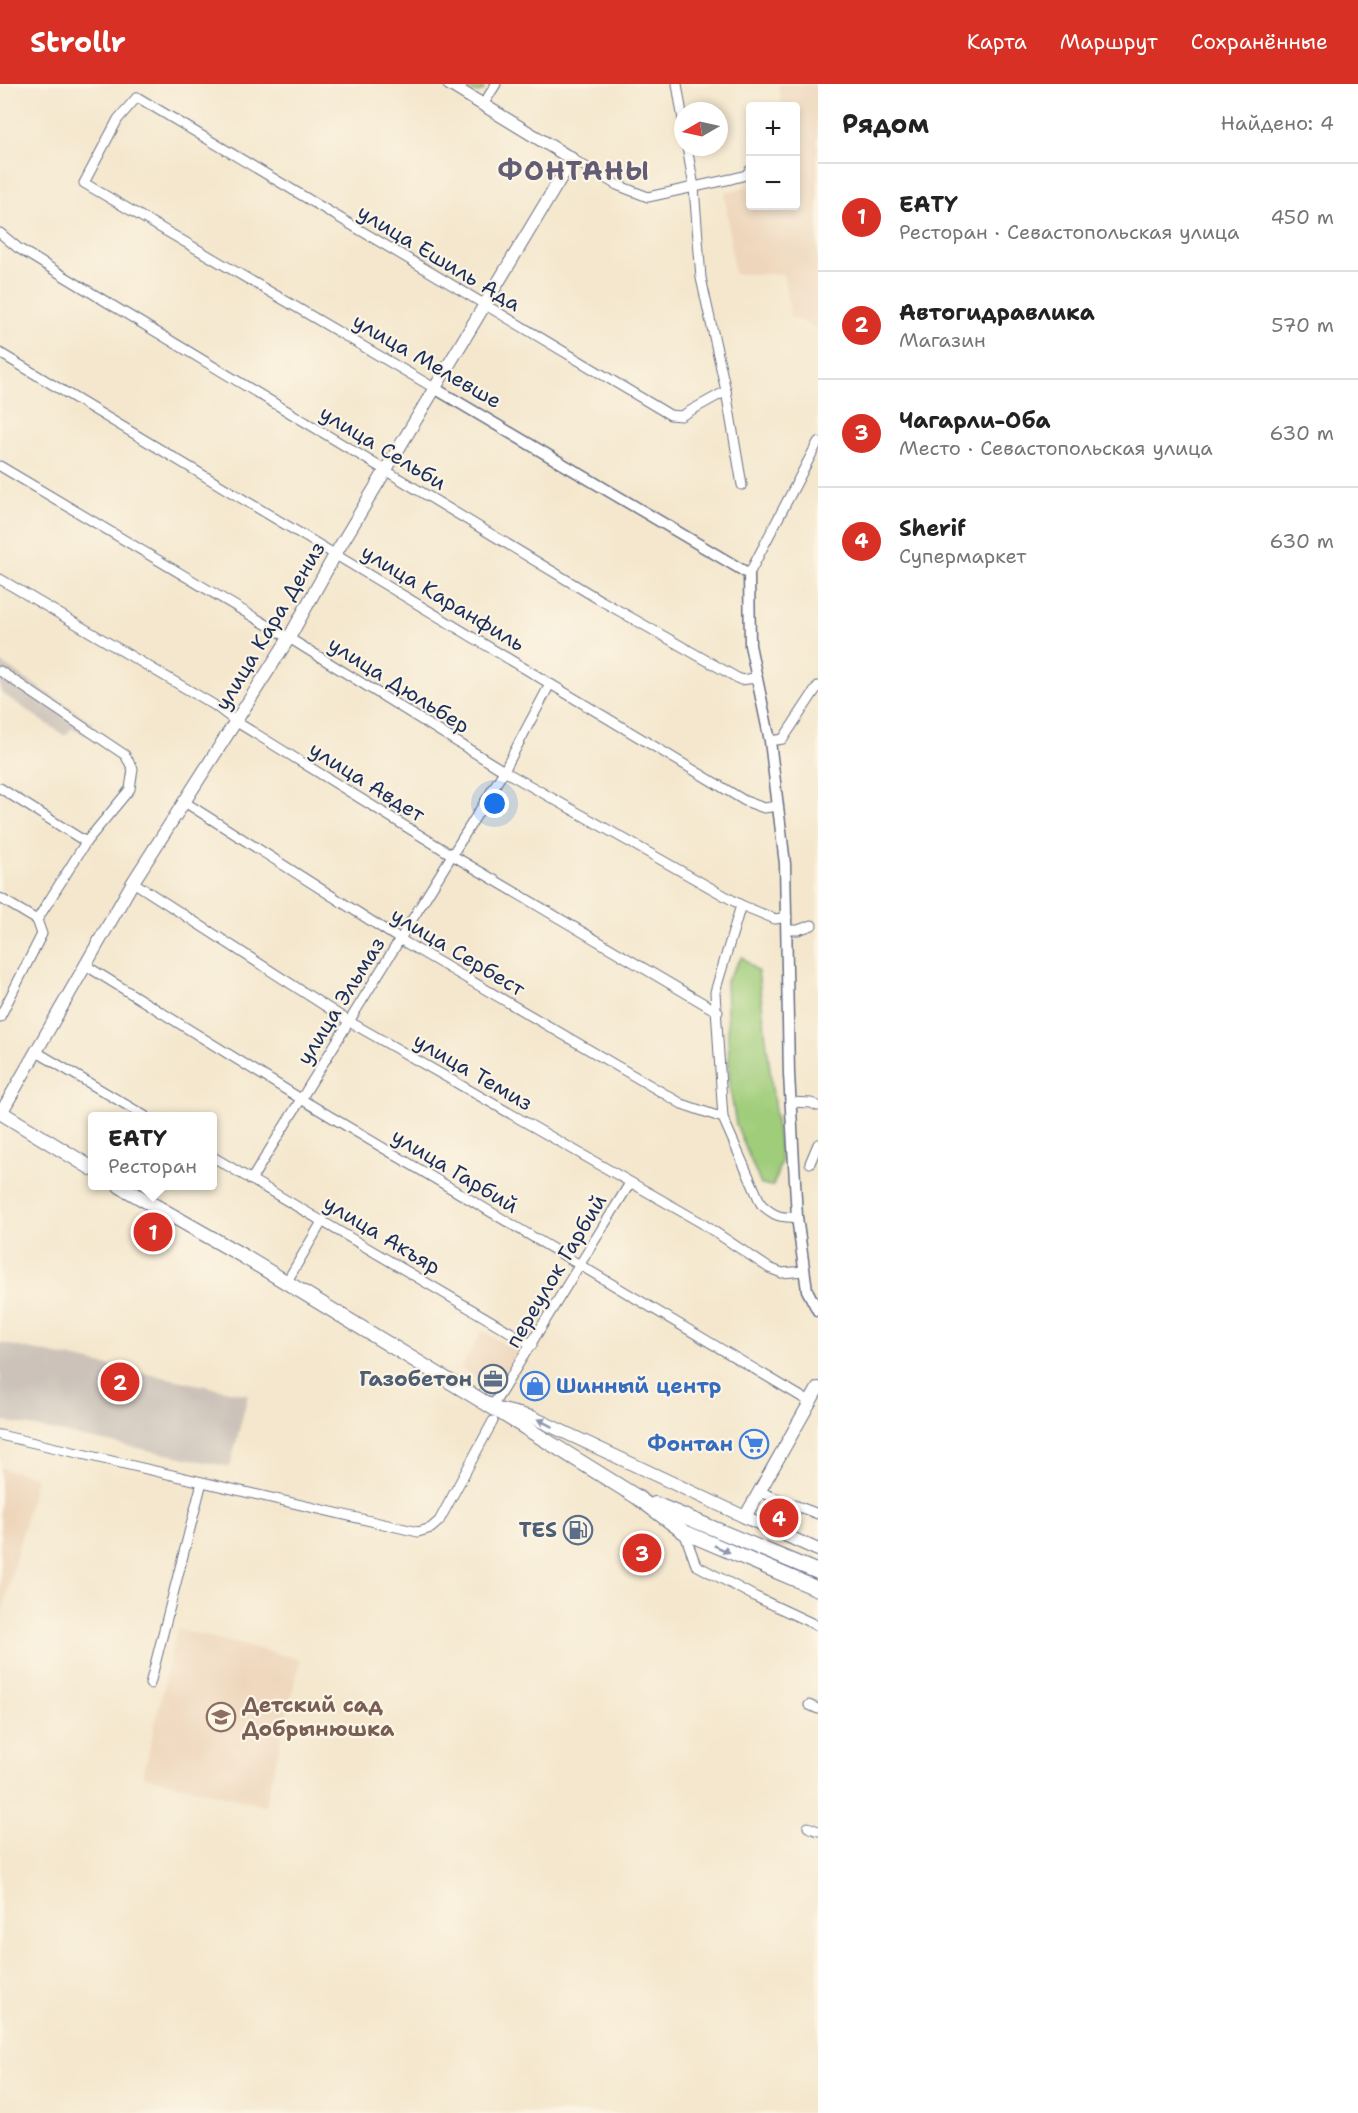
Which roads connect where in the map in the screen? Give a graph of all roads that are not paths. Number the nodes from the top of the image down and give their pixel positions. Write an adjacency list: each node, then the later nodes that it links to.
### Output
1 (449, 84): 5 (main road)
2 (496, 84): 5 (street)
3 (677, 84): 4 (street)
4 (680, 102)
5 (483, 105): 7 (main road)
6 (689, 156): 10 (street)
7 (572, 159): 10 (street); 12 (main road, улица Кара Дениз)
8 (746, 175): 10 (street)
9 (84, 183): 12 (street, улица Ешиль Ада); 14 (street, улица Мелевше)
10 (694, 187): 15 (street)
11 (0, 233): 18 (street, улица Сельби)
12 (484, 306): 14 (main road, улица Кара Дениз); 15 (street, улица Ешиль Ада)
13 (0, 352): 20 (street, улица Каранфиль)
14 (436, 389): 18 (main road, улица Кара Дениз); 21 (street, улица Мелевше)
15 (726, 391): 19 (street)
16 (818, 442): 21 (street)
17 (0, 466): 23 (street, улица Дюльбер)
18 (385, 470): 20 (main road, улица Кара Дениз); 25 (street, улица Сельби)
19 (742, 485)
20 (336, 553): 23 (main road, улица Кара Дениз); 26 (street, улица Каранфиль)
21 (749, 574): 25 (street)
22 (0, 579): 28 (street, улица Авдет)
23 (289, 638): 28 (main road, улица Кара Дениз); 30 (street, улица Дюльбер)
24 (0, 671): 34 (street)
25 (755, 678): 29 (street)
26 (550, 684): 30 (street, улица Эльмаз); 33 (street, улица Каранфиль)
27 (818, 686): 29 (street)
28 (235, 721): 32 (main road, улица Кара Дениз); 35 (street, улица Авдет)
29 (770, 741): 33 (street)
30 (504, 771): 35 (street, улица Эльмаз); 38 (street, улица Дюльбер)
31 (0, 788): 34 (street)
32 (183, 801): 36 (main road, улица Кара Дениз); 43 (street, улица Сербест)
33 (778, 806): 39 (street)
34 (86, 842): 40 (street)
35 (452, 855): 43 (street, улица Эльмаз); 45 (street, улица Авдет)
36 (133, 882): 44 (main road, улица Кара Дениз); 47 (street, улица Темиз)
37 (0, 898): 40 (street)
38 (741, 905): 39 (street, улица Дюльбер); 45 (street)
39 (787, 918): 42 (street)
40 (37, 920): 46 (street)
41 (812, 925): 42 (street)
42 (787, 930): 50 (street)
43 (400, 940): 47 (street, улица Эльмаз); 54 (street, улица Сербест)
44 (85, 965): 48 (main road, улица Кара Дениз); 49 (street, улица Гарбий)
45 (718, 1012): 54 (street)
46 (0, 1017)
47 (350, 1022): 49 (street, улица Эльмаз); 60 (street, улица Темиз)
48 (34, 1051): 52 (main road, улица Кара Дениз); 53 (street)
49 (301, 1099): 59 (street, улица Эльмаз); 64 (street, улица Гарбий)
50 (790, 1102): 51 (street); 62 (street)
51 (818, 1106)
52 (0, 1112): 58 (main road)
53 (138, 1112)
54 (723, 1118): 62 (street)
55 (818, 1144): 57 (street)
56 (217, 1159): 59 (street, улица Акъяр)
57 (810, 1163)
58 (88, 1166)
59 (251, 1180): 63 (street, улица Акъяр)
60 (630, 1182): 64 (street, переулок Гарбий); 65 (street, улица Темиз)
61 (128, 1190): 66 (main road)
62 (798, 1217): 65 (street)
63 (323, 1220): 66 (street); 68 (street, улица Акъяр)
64 (580, 1267): 68 (street, переулок Гарбий); 70 (street, улица Гарбий)
65 (804, 1271): 67 (street)
66 (286, 1283): 71 (main road)
67 (818, 1311)
68 (532, 1345): 71 (street, переулок Гарбий)
69 (818, 1388): 70 (main road)
70 (810, 1402): 76 (main road)
71 (493, 1414): 72 (street, переулок Гарбий); 73 (main road); 74 (main road, one-way to 71)
72 (0, 1435)
73 (539, 1438): 74 (main road); 77 (main road)
74 (595, 1448): 78 (main road)
75 (201, 1486): 87 (street)
76 (760, 1492): 78 (main road); 79 (street); 80 (main road); 81 (main road)
77 (636, 1497): 82 (main road); 84 (main road)
78 (712, 1503): 80 (main road)
79 (818, 1514)
80 (745, 1517): 81 (main road)
81 (771, 1530): 83 (main road)
82 (684, 1532): 85 (main road, one-way to 85); 86 (street)
83 (818, 1550)
84 (818, 1572)
85 (818, 1589)
86 (818, 1626)
87 (150, 1684)

